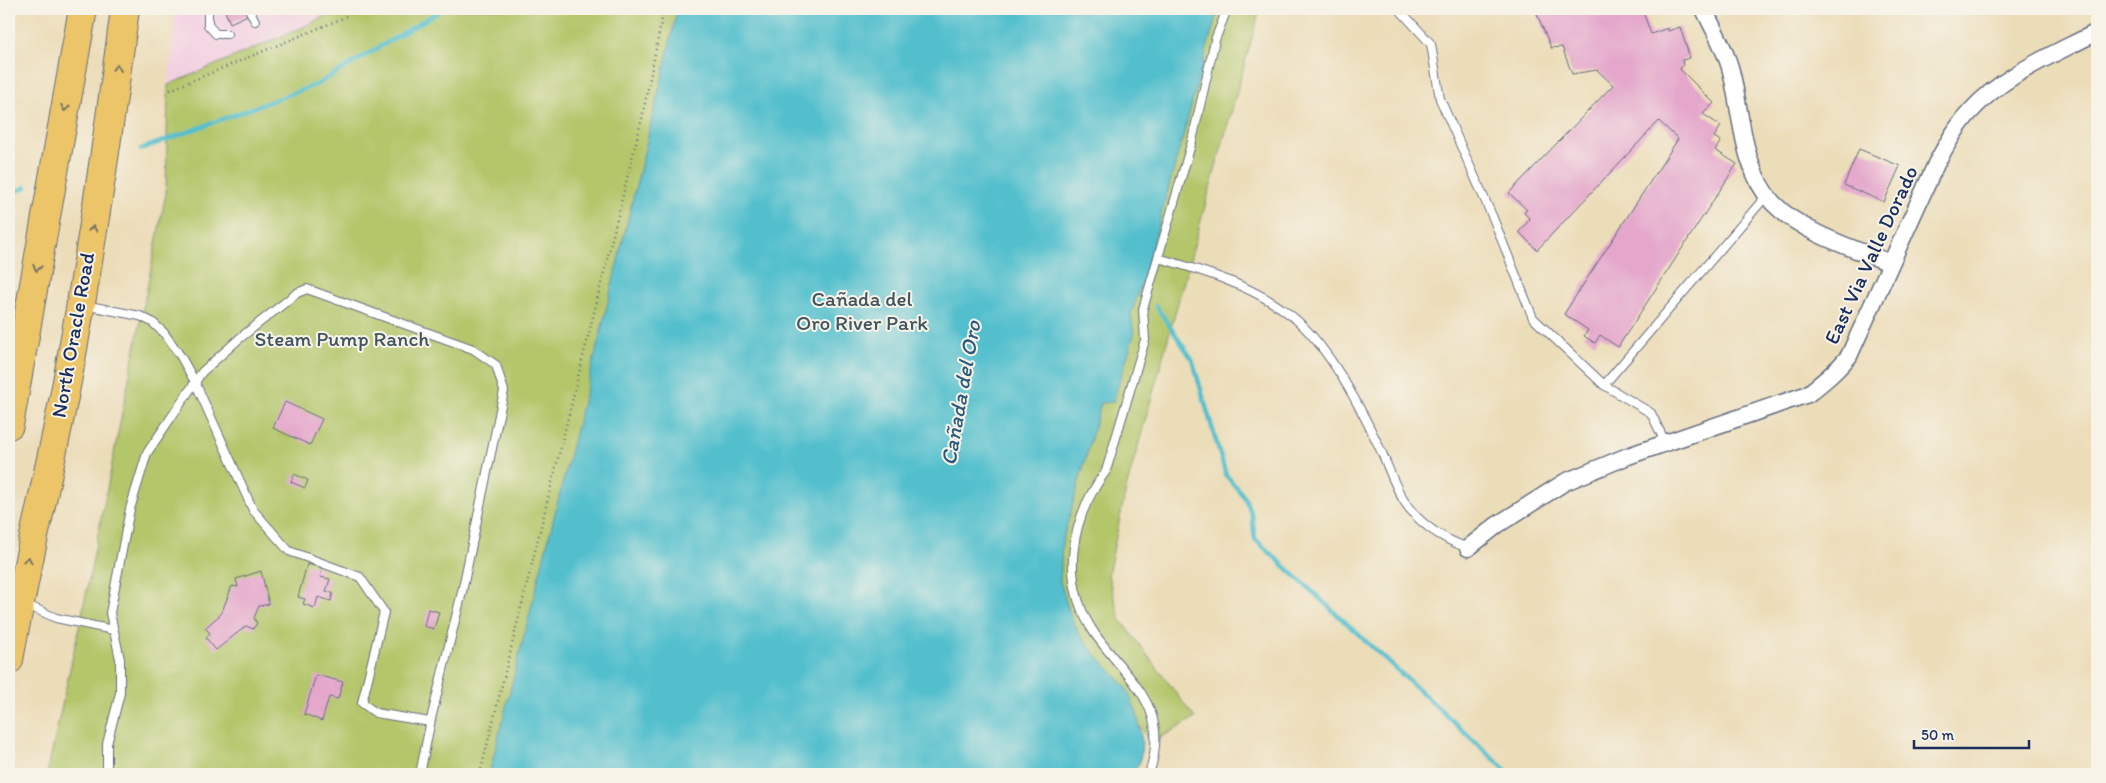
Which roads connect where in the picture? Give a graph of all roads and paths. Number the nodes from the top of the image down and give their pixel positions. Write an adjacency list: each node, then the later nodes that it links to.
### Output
1 (83, 9): 20 (highway, one-way to 20)
2 (125, 9): 17 (highway, North Oracle Road, one-way to 2)
3 (208, 9): 12 (lane)
4 (248, 9): 10 (lane)
5 (358, 9): 13 (path)
6 (664, 9): 29 (path)
7 (1227, 9): 15 (lane)
8 (1399, 9): 19 (lane)
9 (1704, 9): 14 (street)
10 (255, 21)
11 (2097, 32): 16 (street, East Via Valle Dorado)
12 (227, 34)
13 (170, 90)
14 (1767, 195): 16 (street); 19 (lane)
15 (1158, 258): 22 (lane); 30 (lane)
16 (1890, 264): 21 (street, East Via Valle Dorado)
17 (80, 305): 18 (lane); 23 (highway, North Oracle Road, one-way to 17)
18 (195, 382): 24 (lane); 26 (lane); 26 (lane)
19 (1604, 386): 21 (lane)
20 (9, 425)
21 (1666, 444): 22 (street, East Via Valle Dorado)
22 (1468, 548)
23 (12, 598): 24 (lane); 25 (highway, North Oracle Road)
24 (113, 630): 27 (lane)
25 (9, 660)
26 (430, 722): 28 (lane)
27 (107, 774)
28 (420, 774)
29 (480, 774)
30 (1149, 774)

